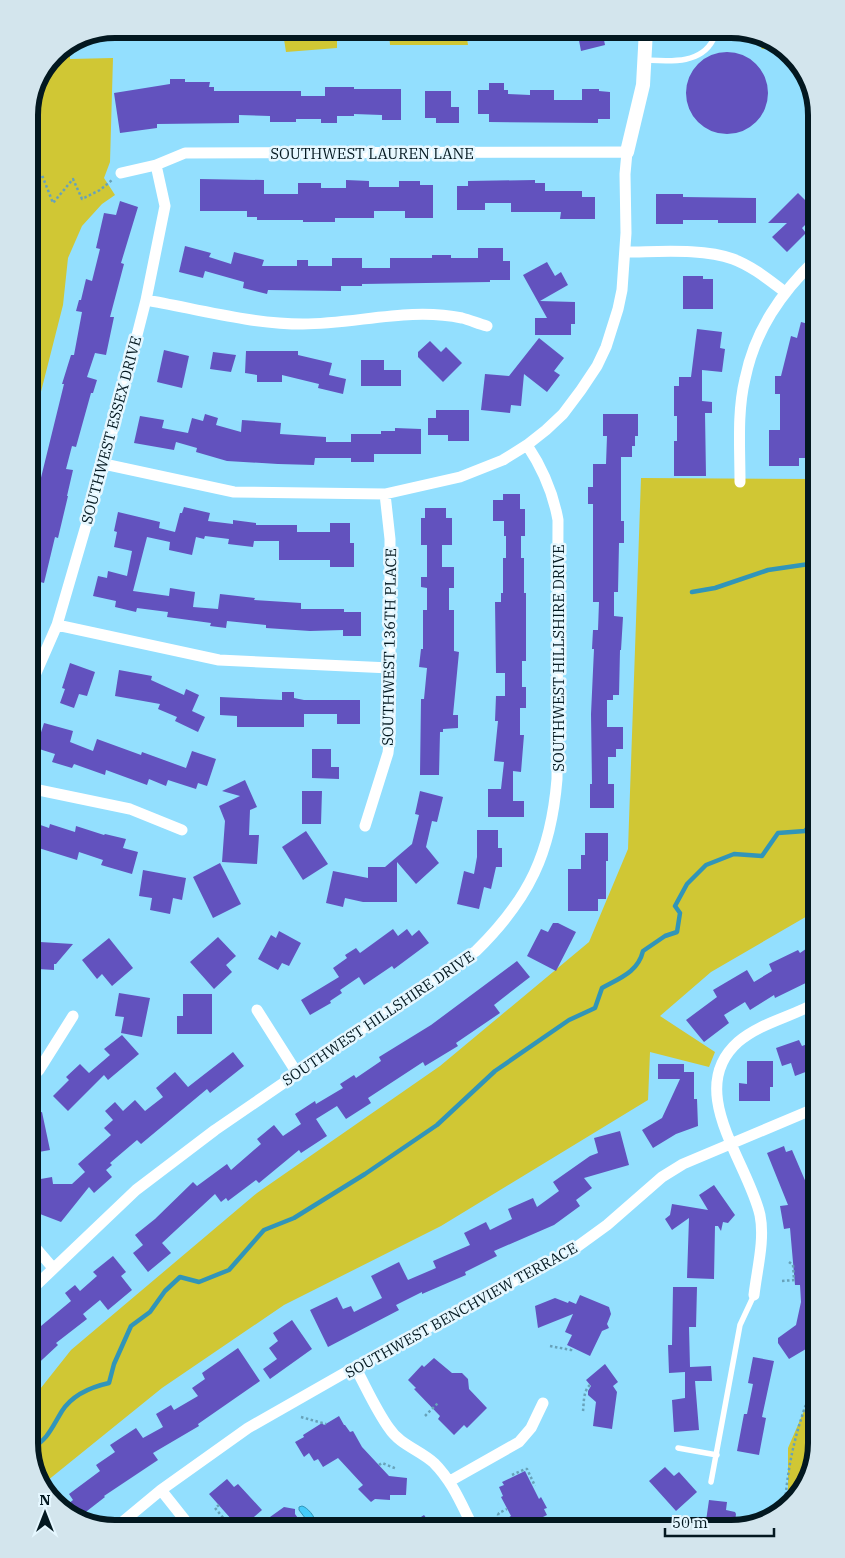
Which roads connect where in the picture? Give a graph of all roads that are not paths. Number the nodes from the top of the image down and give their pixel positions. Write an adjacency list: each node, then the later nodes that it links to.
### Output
1 (646, 38): 3 (street)
2 (712, 40): 3 (lane)
3 (645, 60): 4 (street)
4 (627, 152): 5 (street, SOUTHWEST LAUREN LANE); 7 (street)
5 (156, 165): 6 (street, SOUTHWEST LAUREN LANE); 10 (street, SOUTHWEST ESSEX DRIVE)
6 (121, 173)
7 (625, 252): 9 (street); 12 (street)
8 (808, 268): 9 (street)
9 (785, 292): 14 (street)
10 (146, 300): 11 (street); 13 (street, SOUTHWEST ESSEX DRIVE)
11 (487, 326)
12 (527, 445): 15 (street); 26 (street, SOUTHWEST HILLSHIRE DRIVE)
13 (104, 464): 15 (street); 16 (street, SOUTHWEST ESSEX DRIVE)
14 (740, 482)
15 (385, 494): 17 (street, SOUTHWEST 136TH PLACE)
16 (58, 625): 17 (street); 18 (street, SOUTHWEST ESSEX DRIVE)
17 (390, 668): 20 (street, SOUTHWEST 136TH PLACE)
18 (38, 670)
19 (37, 790): 21 (street)
20 (365, 826)
21 (182, 830)
22 (808, 1008): 28 (street)
23 (257, 1010): 26 (street)
24 (73, 1016): 25 (street)
25 (37, 1072)
26 (296, 1073): 30 (street, SOUTHWEST HILLSHIRE DRIVE)
27 (808, 1111): 28 (street, SOUTHWEST BENCHVIEW TERRACE)
28 (731, 1143): 32 (street); 33 (street, SOUTHWEST BENCHVIEW TERRACE)
29 (37, 1250): 30 (street)
30 (53, 1268): 31 (street, SOUTHWEST HILLSHIRE DRIVE)
31 (37, 1284)
32 (754, 1294): 36 (lane)
33 (356, 1367): 37 (street); 39 (street, SOUTHWEST BENCHVIEW TERRACE)
34 (543, 1403): 37 (street)
35 (678, 1448): 36 (lane)
36 (717, 1455): 38 (lane)
37 (450, 1481): 42 (street)
38 (712, 1482)
39 (162, 1490): 40 (street, SOUTHWEST BENCHVIEW TERRACE); 41 (street)
40 (125, 1520)
41 (185, 1520)
42 (470, 1520)

